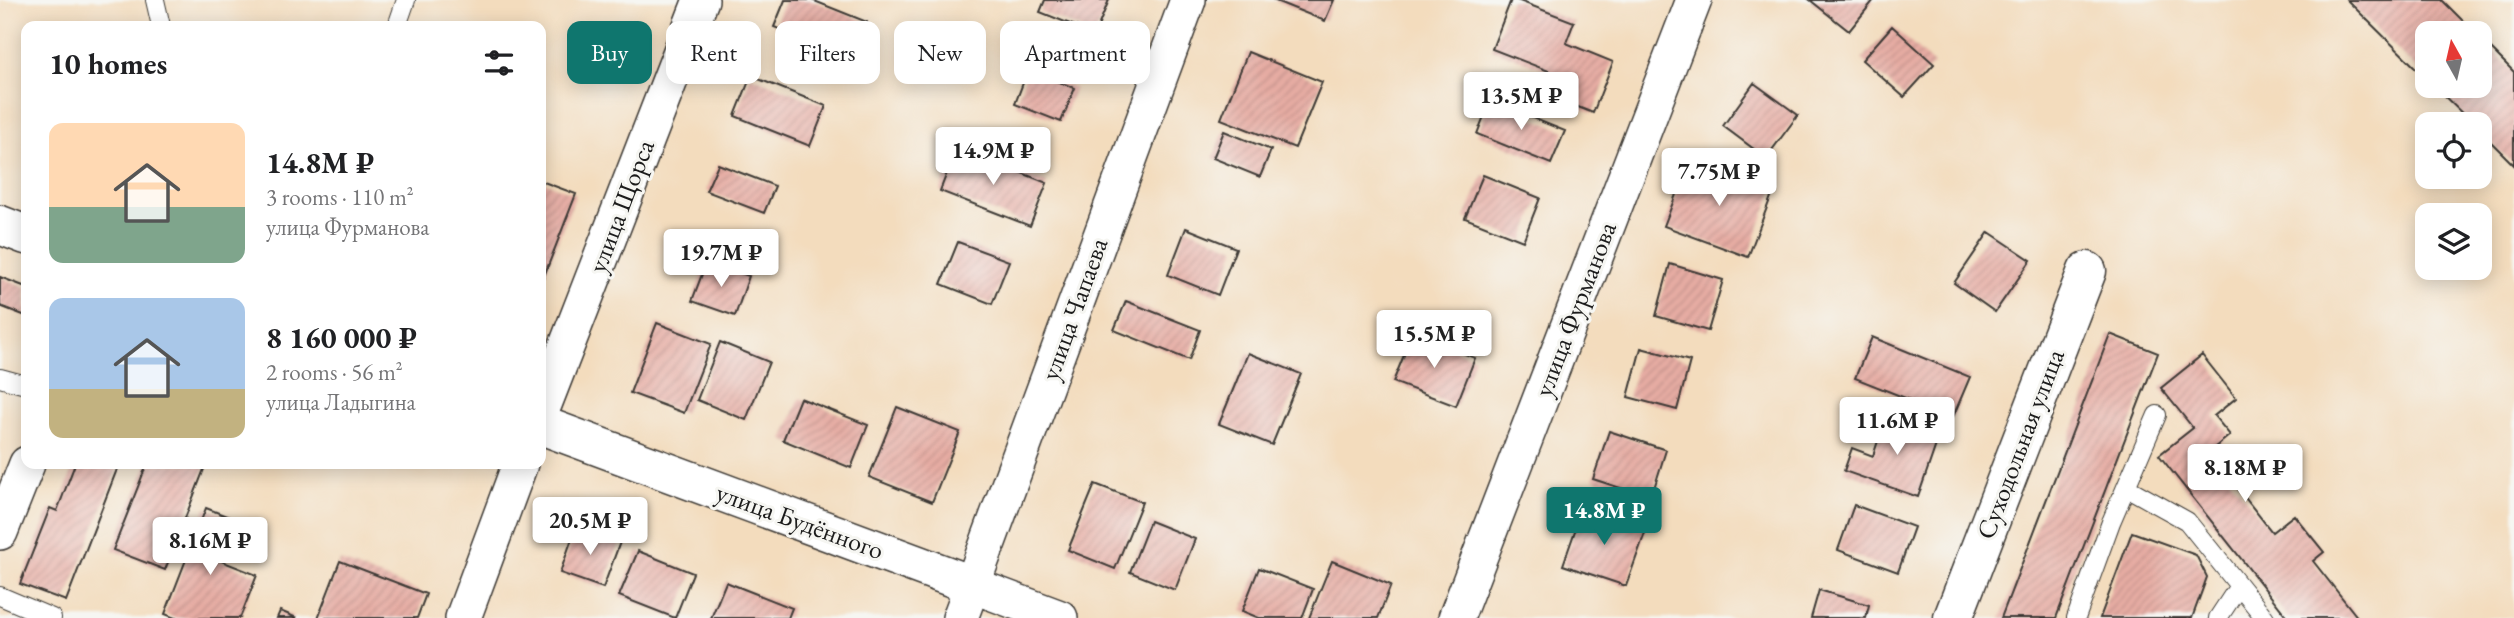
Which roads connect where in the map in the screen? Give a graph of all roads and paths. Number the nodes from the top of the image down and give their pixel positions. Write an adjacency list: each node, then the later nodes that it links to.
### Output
1 (155, 0): 6 (lane)
2 (406, 0): 7 (lane)
3 (701, 0): 13 (street, улица Щорса)
4 (1188, 0): 22 (street, улица Чапаева)
5 (1694, 0): 26 (street, улица Фурманова)
6 (160, 21)
7 (399, 21)
8 (0, 225): 9 (street)
9 (21, 232)
10 (2087, 271): 27 (street, Суходольная улица)
11 (0, 378): 12 (lane)
12 (21, 384)
13 (546, 399)
14 (2157, 415): 18 (lane)
15 (546, 427): 22 (street, улица Будённого)
16 (25, 469): 19 (street)
17 (518, 469): 24 (street)
18 (2126, 487): 20 (lane); 28 (lane)
19 (0, 532)
20 (2239, 586): 29 (lane); 30 (lane)
21 (0, 596): 23 (lane)
22 (966, 602): 25 (street, улица Будённого)
23 (52, 618)
24 (463, 618)
25 (1060, 618)
26 (1456, 618)
27 (1953, 618)
28 (2076, 618)
29 (2218, 618)
30 (2265, 618)

